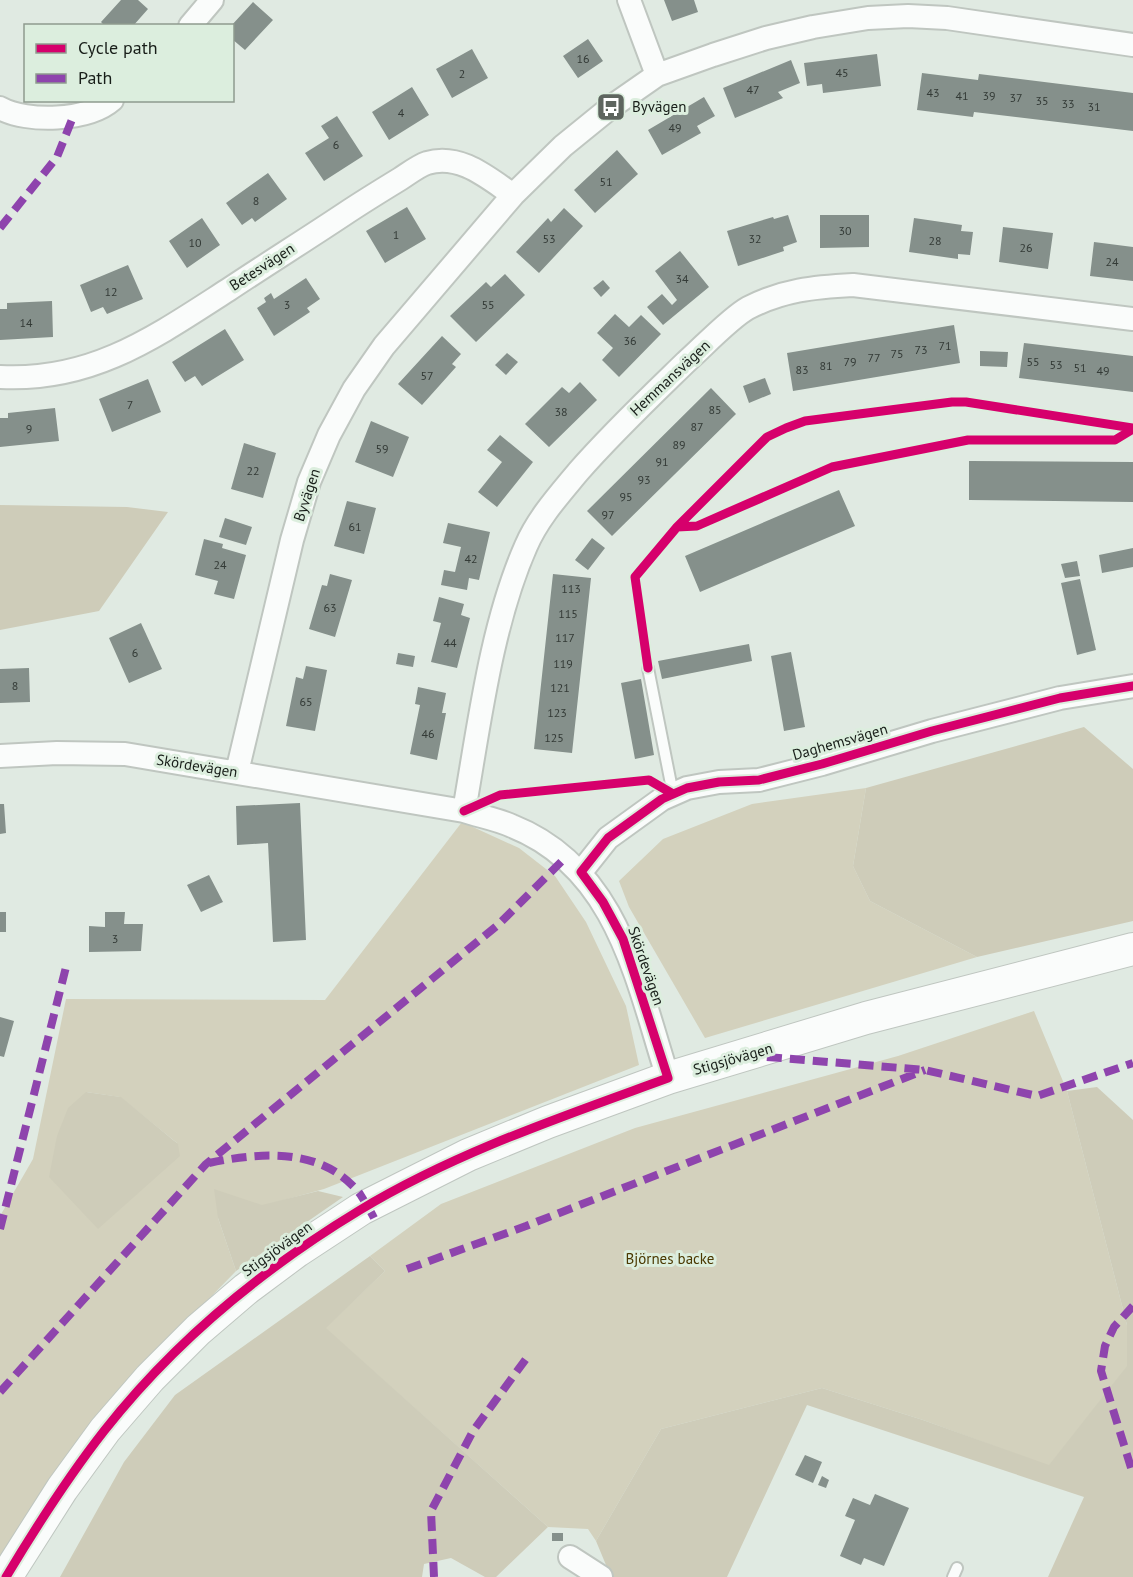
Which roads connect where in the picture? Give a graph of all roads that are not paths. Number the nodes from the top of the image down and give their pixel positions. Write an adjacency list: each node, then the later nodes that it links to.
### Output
1 (212, 0): 3 (street)
2 (629, 0): 5 (street)
3 (192, 24)
4 (1133, 45): 5 (street, Byvägen)
5 (657, 75): 8 (street, Byvägen)
6 (107, 102): 7 (street)
7 (0, 108)
8 (513, 195): 10 (street, Betesvägen); 14 (street, Byvägen)
9 (1133, 319): 16 (street, Hemmansvägen)
10 (0, 377)
11 (648, 668): 15 (lane)
12 (1133, 686): 15 (street, Daghemsvägen)
13 (0, 756): 14 (street, Skördevägen)
14 (237, 772): 16 (street, Skördevägen)
15 (673, 794): 17 (street, Daghemsvägen)
16 (464, 811): 17 (street, Skördevägen)
17 (580, 872): 19 (street, Skördevägen)
18 (1133, 949): 19 (main road, Stigsjövägen)
19 (668, 1078): 21 (main road, Stigsjövägen)
20 (570, 1557): 22 (street)
21 (6, 1577)
22 (601, 1577)

